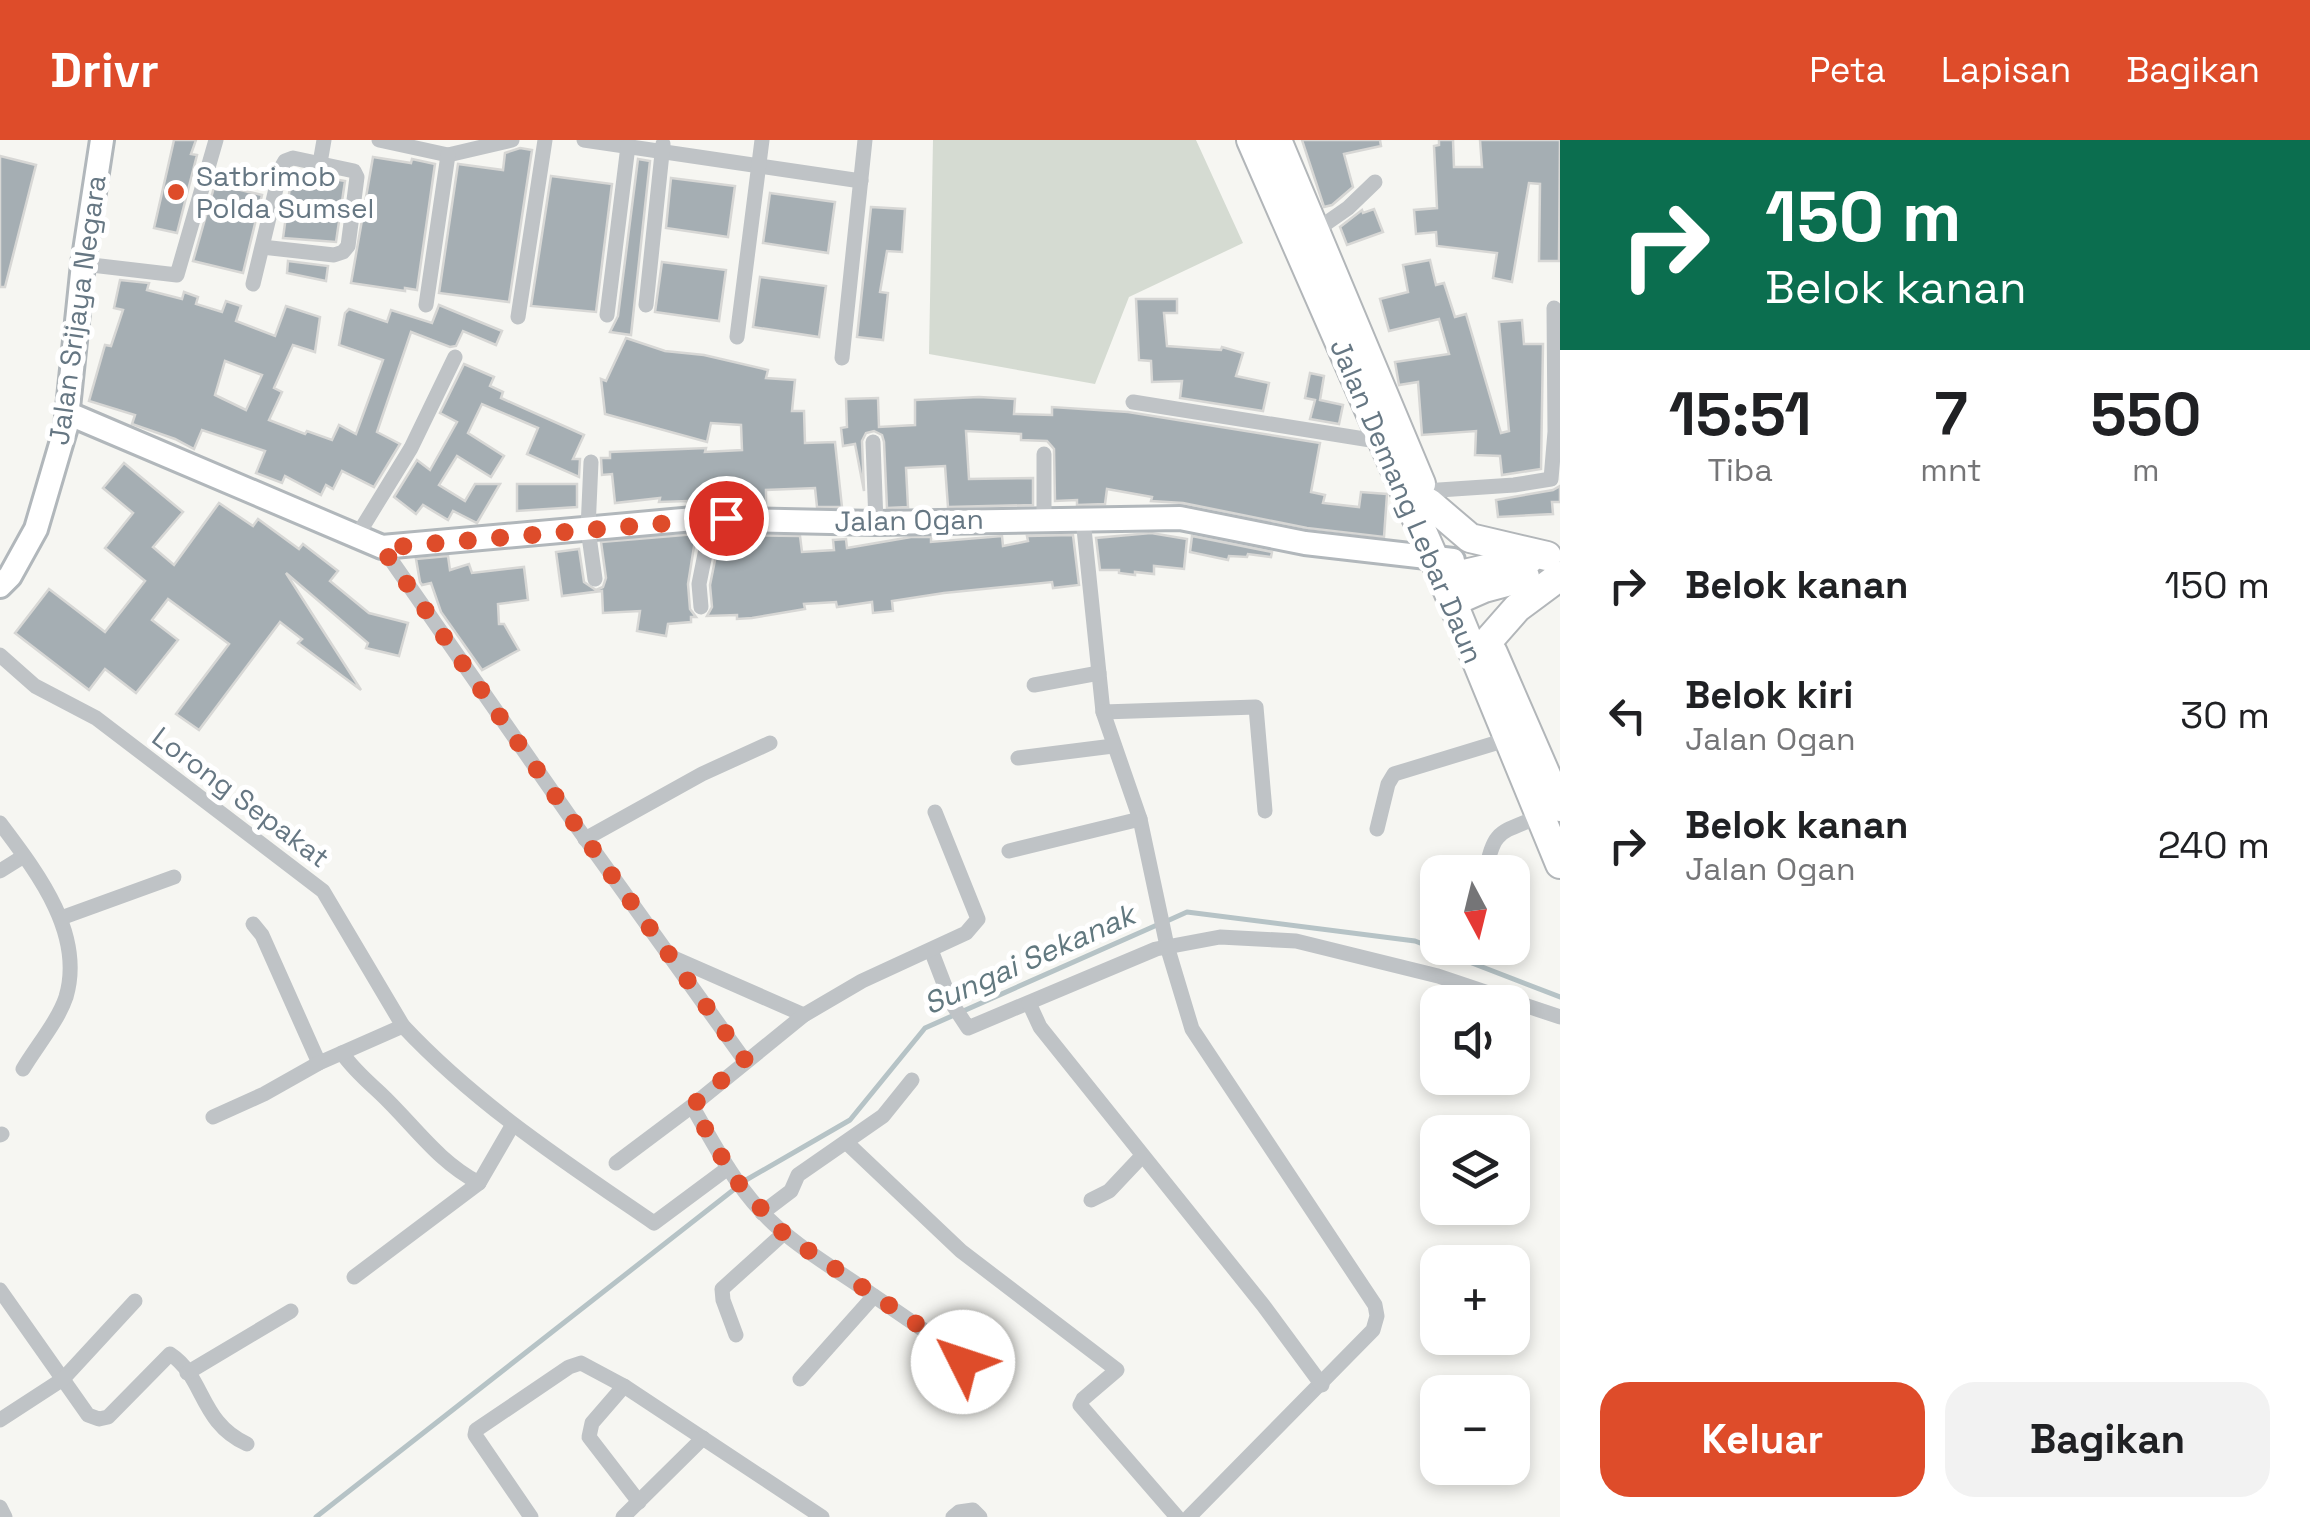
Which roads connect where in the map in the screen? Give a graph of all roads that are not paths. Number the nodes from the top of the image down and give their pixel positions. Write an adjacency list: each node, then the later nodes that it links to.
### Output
1 (102, 140): 22 (main road, Jalan Srijaya Negara)
2 (216, 140): 22 (street)
3 (324, 140): 16 (street)
4 (379, 140): 12 (street)
5 (512, 140): 15 (street)
6 (545, 140): 28 (street)
7 (584, 140): 14 (street)
8 (762, 140): 17 (street)
9 (865, 140): 18 (street)
10 (1251, 140): 35 (highway, Jalan Demang Lebar Daun)
11 (1276, 140): 20 (highway, Jalan Demang Lebar Daun)
12 (400, 142): 15 (street)
13 (663, 145): 14 (street); 17 (street); 24 (street)
14 (628, 146): 27 (street)
15 (448, 156): 25 (street)
16 (320, 162): 21 (street); 21 (street)
17 (758, 166): 18 (street); 29 (street)
18 (861, 180): 31 (street)
19 (1375, 182): 20 (street)
20 (1315, 231): 38 (highway, Jalan Demang Lebar Daun)
21 (262, 248): 23 (street)
22 (83, 264): 33 (main road, Jalan Srijaya Negara)
23 (252, 284)
24 (646, 304)
25 (426, 306)
26 (1554, 308): 38 (street)
27 (607, 315)
28 (518, 317)
29 (737, 337)
30 (455, 357): 44 (street)
31 (842, 358)
32 (1133, 402): 35 (street)
33 (67, 413): 44 (main road); 49 (main road, Jalan Srijaya Negara)
34 (873, 442): 42 (street)
35 (1383, 442): 47 (highway, Jalan Demang Lebar Daun)
36 (1044, 454): 39 (street)
37 (592, 462): 43 (street)
38 (1427, 497): 46 (highway); 47 (highway, Jalan Demang Lebar Daun)
39 (1044, 518): 41 (main road, Jalan Ogan); 42 (main road, Jalan Ogan)
40 (712, 519): 42 (main road, Jalan Ogan); 43 (main road, Jalan Ogan); 50 (street)
41 (1083, 519): 47 (main road, Jalan Ogan); 53 (street)
42 (876, 522)
43 (588, 528): 45 (main road, Jalan Ogan); 48 (street)
44 (357, 536): 45 (main road)
45 (382, 548): 66 (street)
46 (1557, 564): 47 (highway); 51 (highway)
47 (1451, 578): 51 (highway, Jalan Demang Lebar Daun); 56 (highway, Jalan Demang Lebar Daun)
48 (595, 579)
49 (0, 586)
50 (701, 607)
51 (1488, 641): 61 (highway, Jalan Demang Lebar Daun)
52 (0, 655): 81 (street, Lorong Sepakat)
53 (1098, 673): 54 (street); 55 (street)
54 (1034, 685)
55 (1102, 712): 58 (street); 60 (street)
56 (1508, 739): 61 (highway, Jalan Demang Lebar Daun); 65 (street)
57 (770, 743): 66 (street)
58 (1113, 746): 59 (street); 63 (street)
59 (1018, 758)
60 (1265, 811)
61 (1550, 811): 68 (street); 70 (highway, Jalan Demang Lebar Daun)
62 (935, 812): 76 (street)
63 (1140, 819): 67 (street); 75 (street)
64 (0, 823): 69 (street)
65 (1377, 829)
66 (585, 839): 77 (street)
67 (1009, 851)
68 (1489, 855)
69 (24, 856): 71 (street); 73 (street)
70 (1560, 864)
71 (0, 871)
72 (174, 877): 73 (street)
73 (62, 918): 85 (street)
74 (253, 924): 84 (street)
75 (1167, 943): 78 (street); 80 (street); 108 (street)
76 (932, 950): 78 (street); 79 (street)
77 (670, 957): 79 (street); 83 (street)
78 (1029, 1003): 91 (street)
79 (804, 1015): 83 (street)
80 (1560, 1017)
81 (403, 1026): 82 (street); 89 (street, Lorong Sepakat)
82 (342, 1053): 84 (street); 94 (street)
83 (745, 1060): 87 (street)
84 (319, 1062): 88 (street)
85 (22, 1070)
86 (912, 1080): 90 (street)
87 (692, 1106): 92 (street); 93 (street)
88 (213, 1117)
89 (512, 1126): 93 (street, Lorong Sepakat); 94 (street)
90 (847, 1143): 96 (street); 122 (street)
91 (1142, 1156): 95 (street); 108 (street)
92 (616, 1164)
93 (731, 1173): 96 (street)
94 (480, 1183): 98 (street)
95 (1091, 1200)
96 (762, 1213): 97 (street)
97 (784, 1234): 100 (street); 103 (street)
98 (354, 1277)
99 (0, 1290): 105 (street)
100 (874, 1296): 106 (street); 107 (street)
101 (135, 1302): 105 (street)
102 (290, 1311): 104 (street)
103 (736, 1335)
104 (187, 1373): 105 (street); 112 (street)
105 (63, 1379): 110 (street)
106 (800, 1380)
107 (946, 1384)
108 (1322, 1385): 123 (street)
109 (624, 1386): 111 (street); 113 (street); 117 (street)
110 (0, 1420)
111 (703, 1438): 113 (street); 115 (street)
112 (247, 1444)
113 (638, 1502): 118 (street)
114 (0, 1508): 116 (street)
115 (800, 1511): 119 (street)
116 (5, 1517)
117 (531, 1517)
118 (624, 1517)
119 (822, 1517)
120 (953, 1517): 121 (street)
121 (980, 1517)
122 (1176, 1517)
123 (1189, 1517)

